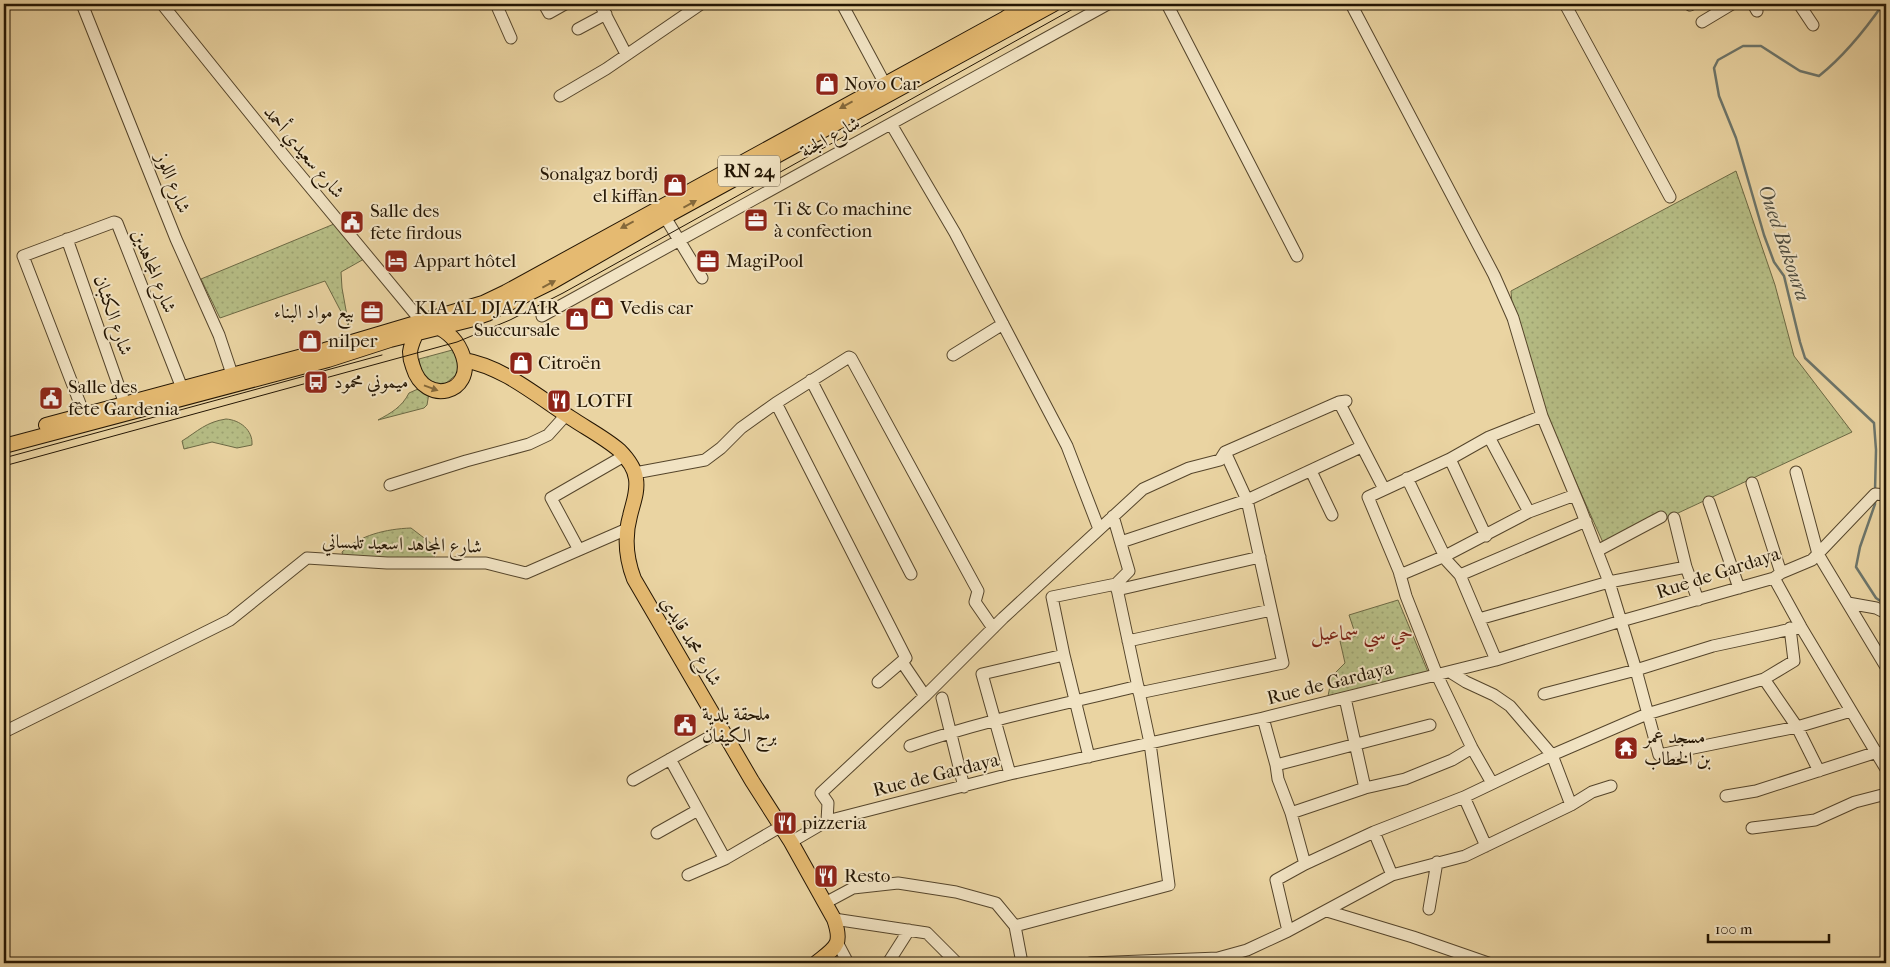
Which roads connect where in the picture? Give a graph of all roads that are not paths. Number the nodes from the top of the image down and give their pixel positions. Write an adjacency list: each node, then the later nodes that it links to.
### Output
1 (82, 4): 42 (street, شارع اللوز)
2 (162, 4): 34 (street, شارع سعيدي أحمد)
3 (496, 4): 20 (street)
4 (544, 4): 5 (street)
5 (565, 4)
6 (700, 4): 21 (street)
7 (842, 4): 22 (street)
8 (1026, 4): 22 (main road, RN 24)
9 (1054, 4): 26 (main road, RN 24, one-way to 9)
10 (1108, 4): 24 (street, شارع الجنة)
11 (1167, 4): 29 (street)
12 (1351, 4): 50 (street)
13 (1565, 4): 25 (street)
14 (1732, 4): 17 (street)
15 (1799, 4): 18 (street)
16 (603, 9): 19 (street); 21 (street)
17 (1702, 22)
18 (1813, 24)
19 (578, 29)
20 (511, 38)
21 (626, 54): 23 (street)
22 (885, 84): 34 (main road, RN 24, one-way to 34)
23 (560, 96)
24 (891, 124): 28 (street, شارع الجنة); 33 (street)
25 (1670, 197)
26 (665, 217): 28 (street); 32 (main road, RN 24, one-way to 26)
27 (67, 239): 45 (street, شارع المجاهدين); 47 (street, شارع الكثبان); 48 (street, شارع المجاهدين)
28 (678, 240): 30 (street); 31 (street, شارع الجنة)
29 (1297, 256)
30 (702, 278)
31 (542, 316)
32 (470, 320): 35 (main road, RN 24); 37 (main road)
33 (1003, 324): 38 (street); 76 (street)
34 (421, 325): 35 (main road); 36 (main road, RN 24); 39 (main road); 42 (main road, RN 24)
35 (439, 328): 37 (main road)
36 (390, 340): 39 (main road); 53 (main road, RN 24)
37 (460, 345): 40 (main road)
38 (953, 354)
39 (410, 359): 43 (main road, one-way to 43)
40 (464, 360): 41 (main road); 43 (main road)
41 (494, 370): 43 (main road); 49 (main road)
42 (232, 374): 45 (main road, RN 24)
43 (464, 376)
44 (811, 380): 46 (street); 85 (street); 98 (street)
45 (182, 388): 47 (main road, RN 24)
46 (776, 403): 60 (street); 103 (street)
47 (125, 404): 48 (main road, RN 24)
48 (84, 414): 51 (main road, RN 24)
49 (566, 415): 56 (main road); 63 (street)
50 (1542, 416): 52 (street); 65 (street)
51 (4, 436)
52 (1489, 437): 57 (street); 69 (street)
53 (4, 446)
54 (1361, 447): 55 (street); 58 (street); 64 (street)
55 (1225, 452): 67 (street); 71 (street)
56 (624, 456): 60 (main road); 79 (street)
57 (1450, 458): 61 (street); 77 (street)
58 (1311, 470): 67 (street); 70 (street)
59 (1796, 472): 81 (street)
60 (635, 473): 75 (main road, شارع محمد قايدي)
61 (1408, 478): 64 (street); 82 (street)
62 (1752, 483): 88 (street)
63 (390, 485)
64 (1384, 489): 86 (street)
65 (1575, 495): 69 (street); 74 (street)
66 (1886, 495): 81 (street, Rue de Gardaya)
67 (1247, 500): 78 (street); 83 (street)
68 (1709, 502): 91 (street)
69 (1529, 512): 77 (street)
70 (1332, 515)
71 (1113, 516): 76 (street); 78 (street)
72 (1661, 517): 80 (street)
73 (1674, 518): 84 (street)
74 (1586, 521): 80 (street); 87 (street)
75 (627, 529): 79 (street, شارع المجاهد اسعيد تلمساني); 122 (main road, شارع محمد قايدي)
76 (1099, 529): 98 (street)
77 (1486, 536): 82 (street)
78 (1121, 542): 90 (street)
79 (579, 550): 123 (street, شارع المجاهد اسعيد تلمساني)
80 (1597, 551): 89 (street)
81 (1818, 554): 88 (street, Rue de Gardaya); 93 (street)
82 (1445, 556): 86 (street); 87 (street)
83 (1260, 557): 90 (street); 94 (street)
84 (1686, 567): 89 (street); 92 (street)
85 (911, 574)
86 (1400, 575): 107 (street)
87 (1460, 575): 96 (street)
88 (1778, 575): 91 (street, Rue de Gardaya); 99 (street)
89 (1610, 582): 96 (street); 97 (street)
90 (1117, 587): 100 (street); 101 (street)
91 (1739, 588): 92 (street, Rue de Gardaya)
92 (1698, 600): 97 (street, Rue de Gardaya)
93 (1848, 604): 95 (street); 104 (street)
94 (1271, 610): 100 (street); 110 (street)
95 (1886, 613)
96 (1479, 619): 102 (street)
97 (1621, 622): 102 (street, Rue de Gardaya); 105 (street)
98 (993, 628): 112 (street)
99 (1795, 628): 105 (street); 108 (street); 116 (street)
100 (1128, 642): 110 (street)
101 (1064, 655): 115 (street); 119 (street)
102 (1496, 660): 106 (street, Rue de Gardaya)
103 (902, 662): 109 (street); 112 (street)
104 (1886, 667)
105 (1636, 670): 111 (street); 117 (street)
106 (1450, 672): 107 (street, Rue de Gardaya); 130 (street)
107 (1438, 675): 114 (street, Rue de Gardaya); 128 (street)
108 (1764, 679): 117 (street); 121 (street)
109 (878, 682)
110 (1139, 690): 115 (street); 125 (street)
111 (1544, 694)
112 (925, 696): 148 (street)
113 (942, 698): 124 (street)
114 (1344, 698): 118 (street, Rue de Gardaya); 126 (street)
115 (1075, 701): 119 (street); 131 (street)
116 (1851, 711): 121 (street); 129 (street)
117 (1647, 714): 121 (street); 130 (street)
118 (1263, 718): 125 (street, Rue de Gardaya); 133 (street)
119 (995, 720): 124 (street); 136 (street)
120 (1430, 725): 126 (street)
121 (1797, 727): 135 (street)
122 (722, 730): 132 (street); 149 (main road, شارع محمد قايدي)
123 (4, 732)
124 (950, 732): 127 (street); 140 (street)
125 (1150, 743): 131 (street, Rue de Gardaya); 164 (street)
126 (1355, 743): 133 (street); 141 (street)
127 (910, 746)
128 (1472, 748): 138 (street); 141 (street)
129 (1877, 752): 134 (street); 135 (street)
130 (1552, 755): 138 (street); 145 (street)
131 (1090, 757): 136 (street, Rue de Gardaya)
132 (670, 759): 137 (street); 146 (street)
133 (1276, 764): 147 (street)
134 (1886, 769)
135 (1819, 771): 143 (street)
136 (1010, 774): 140 (street, Rue de Gardaya)
137 (633, 780)
138 (1492, 783): 144 (street)
139 (1611, 786): 145 (street)
140 (964, 787): 148 (street, Rue de Gardaya)
141 (1365, 788): 147 (street)
142 (1886, 794): 150 (street)
143 (1726, 796)
144 (1464, 797): 151 (street); 154 (street)
145 (1571, 805): 154 (street)
146 (698, 810): 152 (street); 155 (street)
147 (1291, 813): 157 (street)
148 (827, 821): 153 (street, Rue de Gardaya)
149 (780, 827): 153 (main road, شارع محمد قايدي); 155 (street)
150 (1752, 828)
151 (1374, 832): 157 (street); 159 (street)
152 (656, 833)
153 (791, 842): 160 (main road, شارع محمد قايدي)
154 (1486, 846): 156 (street)
155 (725, 858): 158 (street)
156 (1436, 862): 159 (street); 161 (street)
157 (1305, 864): 166 (street)
158 (688, 875)
159 (1392, 875): 162 (street)
160 (825, 903): 163 (main road, شارع محمد قايدي); 164 (street)
161 (1429, 909)
162 (1327, 911): 166 (street); 174 (street)
163 (834, 919): 165 (street); 167 (main road, شارع محمد قايدي)
164 (1015, 926): 172 (street)
165 (909, 930): 170 (street); 171 (street)
166 (1288, 931): 173 (street)
167 (838, 944): 168 (main road); 169 (street)
168 (820, 962)
169 (848, 963)
170 (888, 963)
171 (957, 963)
172 (1022, 963)
173 (1090, 963)
174 (1488, 963)

